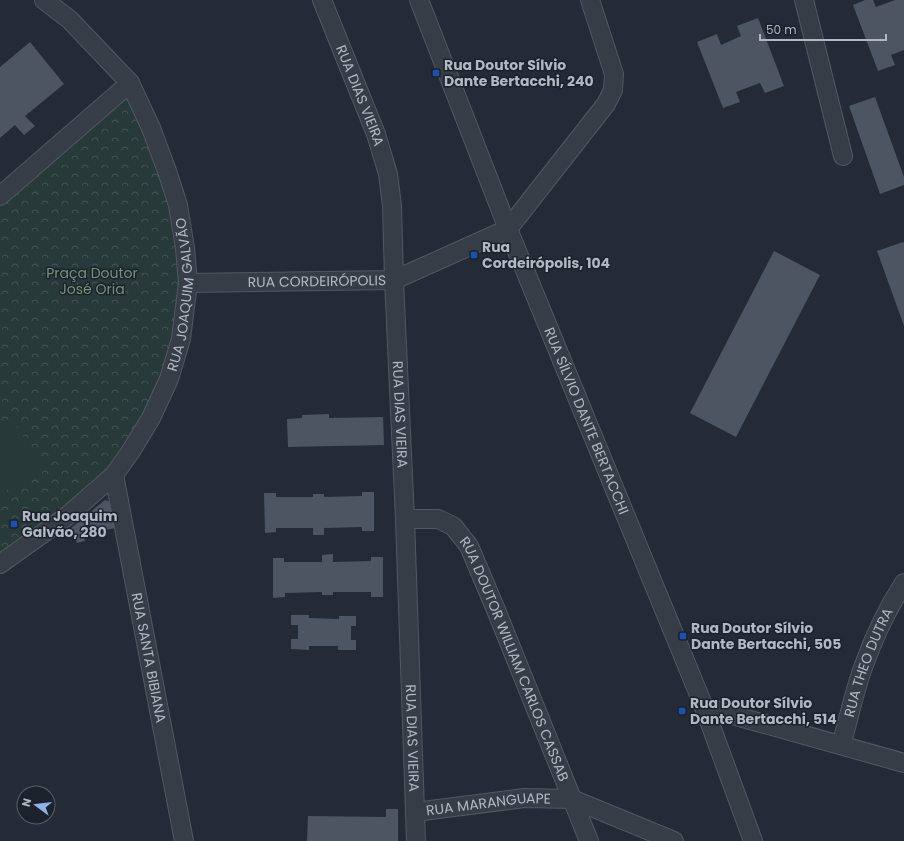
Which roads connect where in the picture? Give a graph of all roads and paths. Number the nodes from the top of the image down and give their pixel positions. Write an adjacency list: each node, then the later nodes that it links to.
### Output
1 (44, 0): 6 (street, RUA JOAQUIM GALVÃO)
2 (322, 0): 10 (street, RUA DIAS VIEIRA)
3 (419, 0): 9 (street, RUA SÍLVIO DANTE BERTACCHI)
4 (590, 0): 9 (street)
5 (804, 0): 7 (street)
6 (130, 83): 8 (street); 11 (street, RUA JOAQUIM GALVÃO)
7 (843, 156)
8 (0, 196)
9 (508, 230): 10 (street, RUA CORDEIRÓPOLIS); 16 (street, RUA SÍLVIO DANTE BERTACCHI)
10 (394, 280): 11 (street, RUA CORDEIRÓPOLIS); 13 (street, RUA DIAS VIEIRA)
11 (188, 283): 12 (street, RUA JOAQUIM GALVÃO)
12 (114, 475): 14 (street, RUA JOAQUIM GALVÃO); 21 (street, RUA SANTA BIBIANA)
13 (405, 519): 19 (street, RUA DOUTOR WILLIAM CARLOS CASSAB); 20 (street, RUA DIAS VIEIRA)
14 (0, 564)
15 (904, 583): 17 (street, RUA THEO DUTRA)
16 (704, 707): 17 (street); 25 (street, RUA SÍLVIO DANTE BERTACCHI)
17 (841, 745): 18 (street)
18 (904, 763)
19 (572, 799): 20 (street, RUA MARANGUAPE); 23 (street, RUA DOUTOR WILLIAM CARLOS CASSAB); 24 (street, RUA MARANGUAPE)
20 (415, 812): 22 (street, RUA DIAS VIEIRA)
21 (184, 841)
22 (416, 841)
23 (589, 841)
24 (674, 841)
25 (753, 841)

